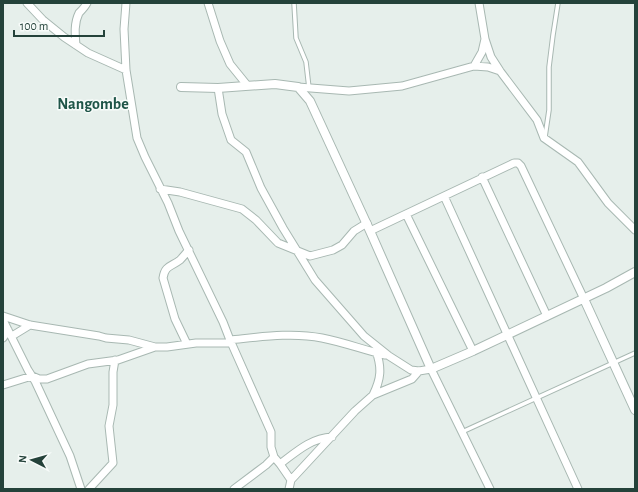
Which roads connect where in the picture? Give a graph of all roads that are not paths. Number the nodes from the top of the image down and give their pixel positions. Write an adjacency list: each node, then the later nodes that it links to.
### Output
1 (27, 3): 9 (street)
2 (87, 3): 9 (street)
3 (126, 3): 11 (street)
4 (208, 3): 13 (street)
5 (294, 3): 17 (lane)
6 (479, 3): 8 (street)
7 (558, 3): 18 (lane)
8 (485, 40): 10 (street); 12 (street)
9 (76, 45): 11 (street)
10 (474, 66): 12 (street); 17 (street)
11 (126, 70): 20 (street)
12 (500, 71): 18 (street)
13 (248, 85): 15 (street); 16 (street)
14 (181, 87): 16 (street)
15 (298, 87): 17 (street); 23 (street)
16 (218, 88): 27 (street)
17 (309, 88)
18 (544, 138): 24 (street)
19 (482, 177): 21 (street); 29 (street); 31 (street)
20 (160, 189): 26 (street); 27 (street)
21 (444, 196): 22 (street); 35 (street)
22 (406, 214): 25 (street); 41 (street)
23 (367, 223): 25 (street); 27 (street)
24 (635, 230)
25 (370, 231): 47 (street)
26 (189, 250): 37 (street); 38 (street)
27 (298, 252): 39 (street)
28 (635, 272): 29 (street)
29 (584, 298): 31 (street); 46 (street)
30 (3, 316): 33 (street)
31 (546, 316): 35 (street)
32 (3, 320): 34 (street)
33 (30, 325): 34 (street); 40 (street)
34 (10, 333): 36 (street); 49 (street)
35 (507, 335): 41 (street); 52 (street)
36 (3, 338)
37 (230, 342): 38 (street); 42 (street); 56 (street)
38 (187, 344): 40 (street)
39 (373, 344): 42 (street); 44 (street)
40 (155, 347): 45 (street)
41 (473, 351): 47 (street)
42 (377, 353): 44 (street); 51 (street)
43 (635, 353): 46 (lane)
44 (389, 356): 48 (street)
45 (115, 360): 49 (street); 60 (street)
46 (614, 363): 52 (lane); 53 (street)
47 (431, 369): 48 (street); 54 (street)
48 (419, 371): 51 (street)
49 (32, 376): 50 (street); 59 (street)
50 (3, 385)
51 (373, 395): 55 (street)
52 (537, 398): 54 (lane); 64 (street)
53 (635, 410)
54 (462, 432): 63 (street)
55 (332, 437): 57 (street); 58 (street)
56 (274, 457): 57 (street); 61 (street)
57 (280, 464): 58 (street)
58 (291, 480): 62 (street)
59 (82, 489)
60 (89, 489)
61 (234, 489)
62 (289, 489)
63 (490, 489)
64 (578, 489)

